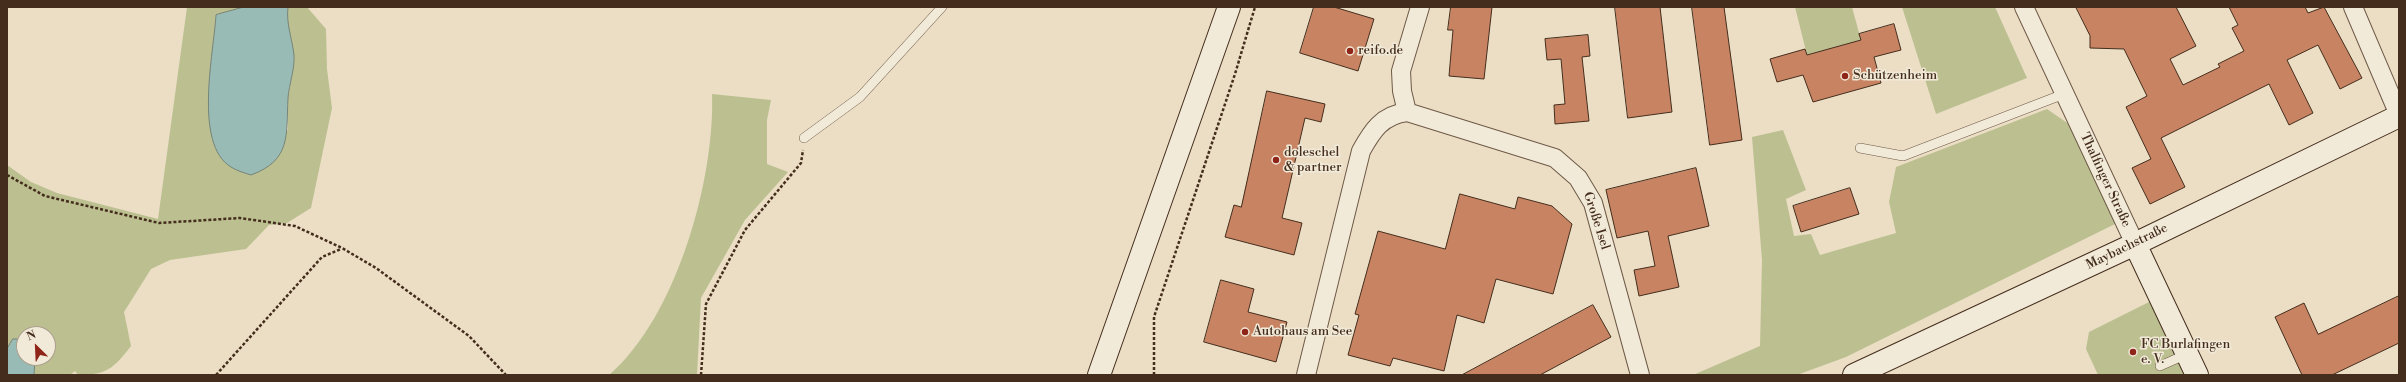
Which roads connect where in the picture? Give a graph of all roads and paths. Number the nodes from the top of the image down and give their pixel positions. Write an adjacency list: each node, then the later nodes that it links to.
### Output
1 (942, 7): 10 (lane)
2 (1229, 7): 20 (street)
3 (1255, 7): 21 (path)
4 (1420, 7): 8 (street)
5 (2024, 7): 7 (street, Thalfinger Straße)
6 (2353, 7): 9 (street)
7 (2064, 94): 11 (lane); 13 (street, Thalfinger Straße)
8 (1408, 112): 22 (street); 23 (street, Große Isel)
9 (2399, 116): 13 (street, Maybachstraße)
10 (804, 138): 19 (path)
11 (1860, 148)
12 (7, 175): 14 (path)
13 (2135, 244): 15 (street, Thalfinger Straße); 24 (street, Maybachstraße)
14 (342, 248): 17 (path); 18 (path)
15 (2187, 354): 16 (lane); 25 (street, Thalfinger Straße)
16 (2160, 366)
17 (216, 375)
18 (506, 375)
19 (702, 375)
20 (1099, 375)
21 (1154, 375)
22 (1306, 375)
23 (1640, 375)
24 (1854, 375)
25 (2197, 375)

